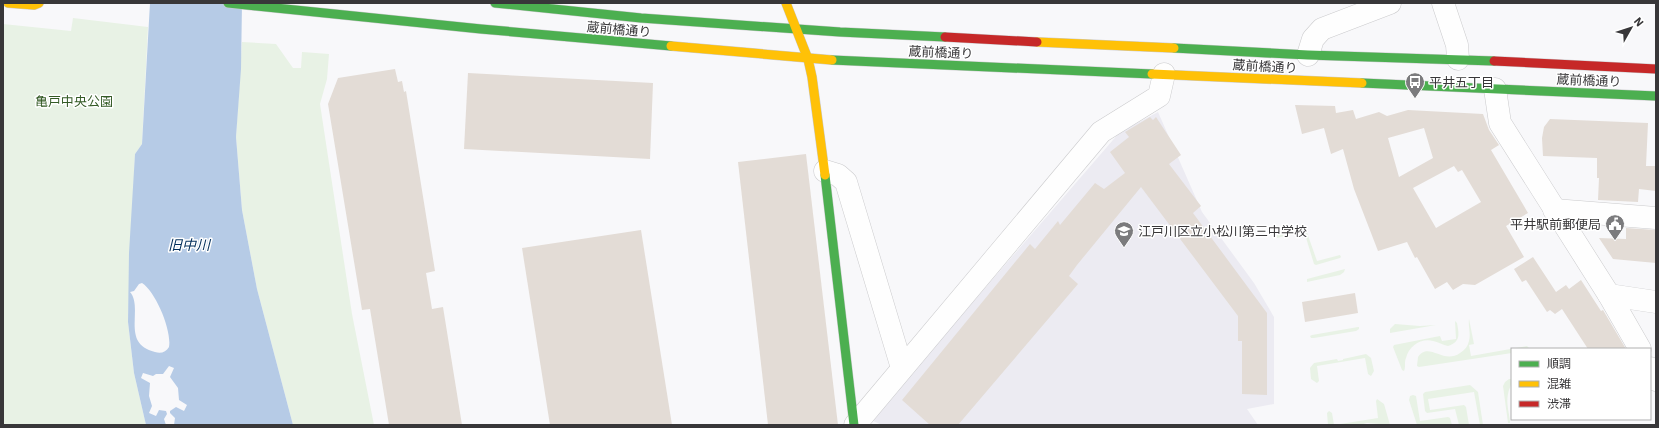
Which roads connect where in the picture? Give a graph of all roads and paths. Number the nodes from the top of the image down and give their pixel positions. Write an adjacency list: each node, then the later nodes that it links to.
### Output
1 (8, 3): 2 (main road)
2 (39, 3)
3 (228, 3): 10 (main road, 蔵前橋通り)
4 (495, 3): 8 (main road, 蔵前橋通り)
5 (786, 3): 8 (main road)
6 (1390, 3): 9 (street)
7 (1443, 3): 11 (street)
8 (797, 29): 9 (main road, 蔵前橋通り); 10 (main road)
9 (1308, 55): 11 (main road, 蔵前橋通り)
10 (808, 59): 13 (main road, 蔵前橋通り); 16 (main road)
11 (1458, 60): 12 (main road, 蔵前橋通り)
12 (1656, 69)
13 (1164, 74): 14 (main road, 蔵前橋通り); 22 (street)
14 (1495, 89): 15 (main road, 蔵前橋通り); 17 (street)
15 (1656, 96)
16 (825, 171): 22 (street); 25 (main road)
17 (1554, 210): 18 (street); 19 (street)
18 (1656, 218)
19 (1609, 295): 20 (street); 21 (street)
20 (1656, 302)
21 (1639, 348)
22 (902, 368): 25 (street)
23 (1651, 370): 24 (street)
24 (1656, 380)
25 (855, 425)

